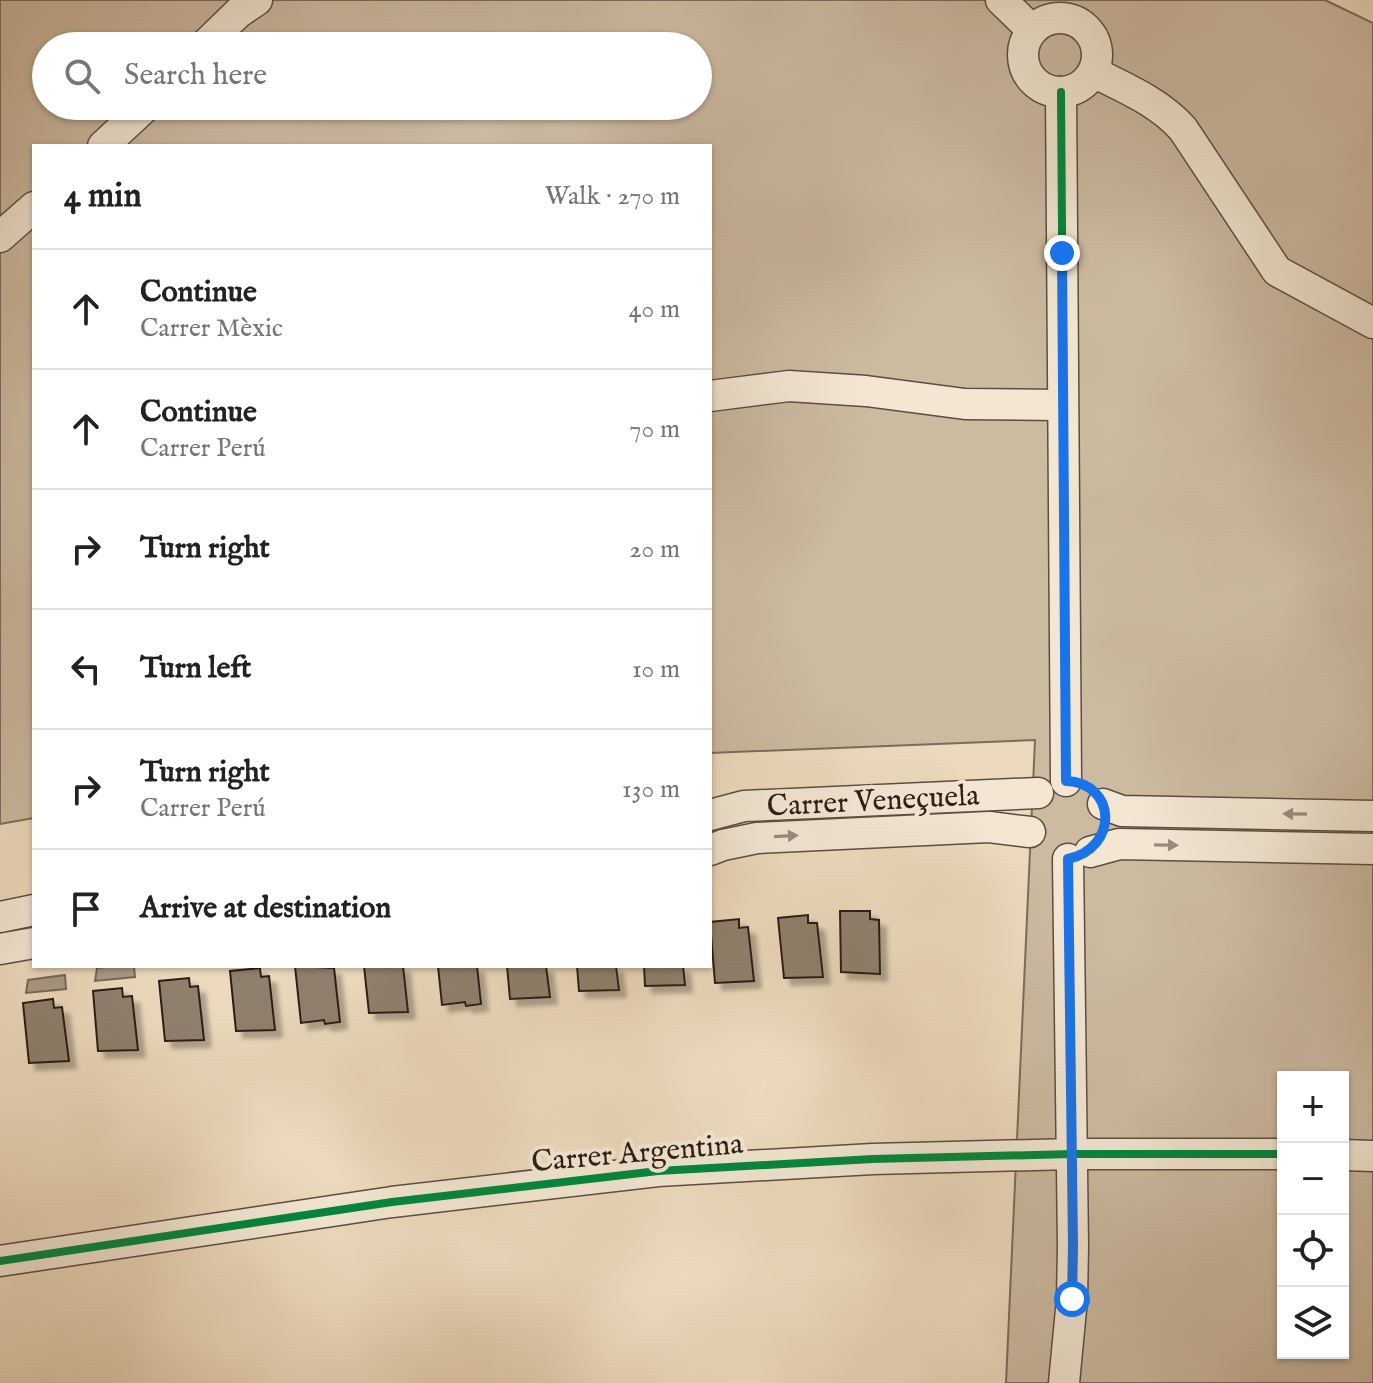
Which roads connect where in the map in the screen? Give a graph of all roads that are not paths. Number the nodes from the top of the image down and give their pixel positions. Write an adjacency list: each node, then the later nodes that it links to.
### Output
1 (257, 0): 4 (street)
2 (1001, 0): 3 (street)
3 (1050, 16): 5 (street); 6 (street)
4 (218, 32)
5 (1093, 72): 6 (street); 11 (street)
6 (1061, 92): 13 (street)
7 (132, 120): 8 (street)
8 (108, 144)
9 (32, 209): 10 (street)
10 (0, 237)
11 (1373, 323)
12 (712, 396): 13 (street)
13 (1062, 405): 14 (street)
14 (1066, 781): 15 (street); 16 (street)
15 (1038, 793): 17 (street, Carrer Veneçuela); 19 (street)
16 (1103, 804): 18 (street, one-way to 16); 22 (street)
17 (712, 814)
18 (1373, 816)
19 (1030, 832): 20 (street, Carrer Veneçuela, one-way to 19); 22 (street)
20 (712, 849)
21 (1373, 849): 22 (street, one-way to 21)
22 (1079, 855): 27 (street)
23 (32, 910): 24 (street)
24 (0, 917)
25 (32, 943): 26 (street)
26 (0, 949)
27 (1072, 1154): 28 (street, Carrer Argentina); 31 (street, Carrer Argentina); 32 (street)
28 (1277, 1154)
29 (1349, 1155): 30 (street)
30 (1373, 1156)
31 (0, 1261)
32 (1064, 1383)

